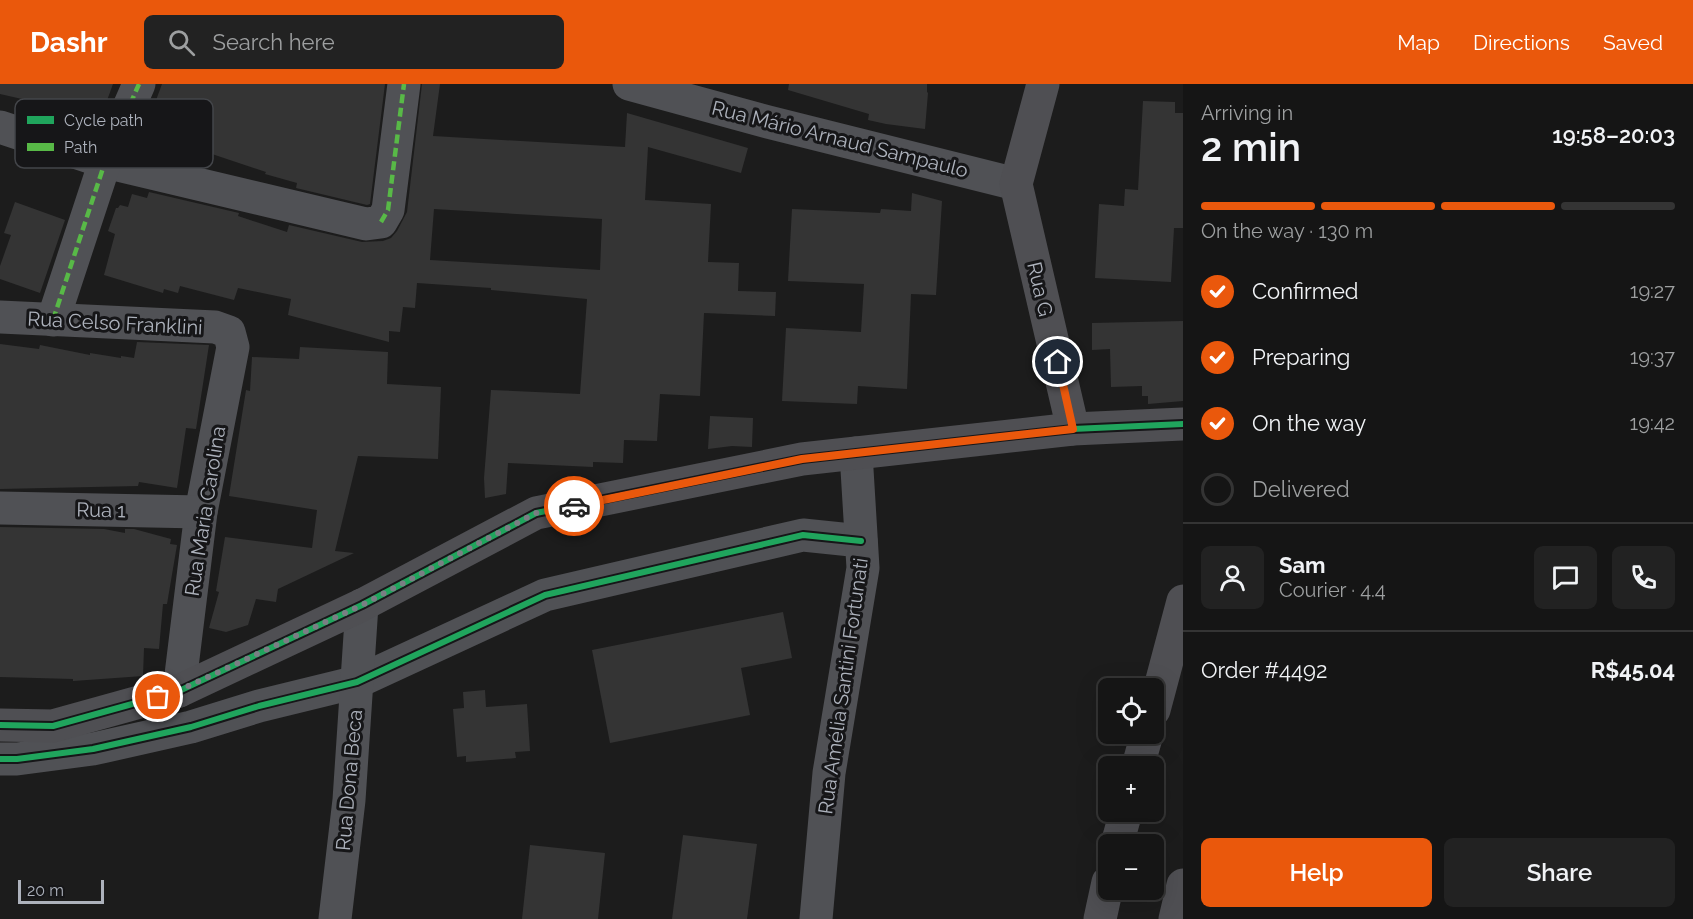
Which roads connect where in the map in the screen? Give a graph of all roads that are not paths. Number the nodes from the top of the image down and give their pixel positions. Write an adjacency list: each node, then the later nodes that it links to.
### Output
1 (139, 84): 5 (street)
2 (404, 84): 9 (street)
3 (629, 84): 10 (street, Rua Mário Arnaud Sampaulo)
4 (1043, 84): 10 (main road)
5 (132, 99)
6 (0, 127): 7 (street)
7 (15, 132)
8 (103, 168): 12 (street)
9 (130, 168)
10 (1016, 184): 15 (main road, Rua G)
11 (0, 317): 12 (street, Rua Celso Franklini)
12 (53, 320): 13 (street, Rua Celso Franklini)
13 (230, 332): 19 (street, Rua Maria Carolina)
14 (1168, 424): 15 (main road); 16 (main road)
15 (1073, 429): 17 (main road)
16 (1183, 448)
17 (856, 453): 20 (street, Rua Amélia Santini Fortunati); 22 (main road)
18 (0, 508): 19 (street, Rua 1)
19 (201, 512): 25 (street, Rua Maria Carolina)
20 (861, 541): 24 (street); 31 (street, Rua Amélia Santini Fortunati)
21 (1183, 601): 23 (main road)
22 (362, 605): 24 (street, Rua Dona Beca); 25 (main road)
23 (1163, 678)
24 (357, 682): 27 (street); 30 (street, Rua Dona Beca)
25 (178, 691): 26 (main road)
26 (0, 725)
27 (0, 759)
28 (1183, 885): 33 (main road)
29 (1104, 900): 32 (main road)
30 (335, 919)
31 (816, 919)
32 (1100, 919)
33 (1175, 919)

